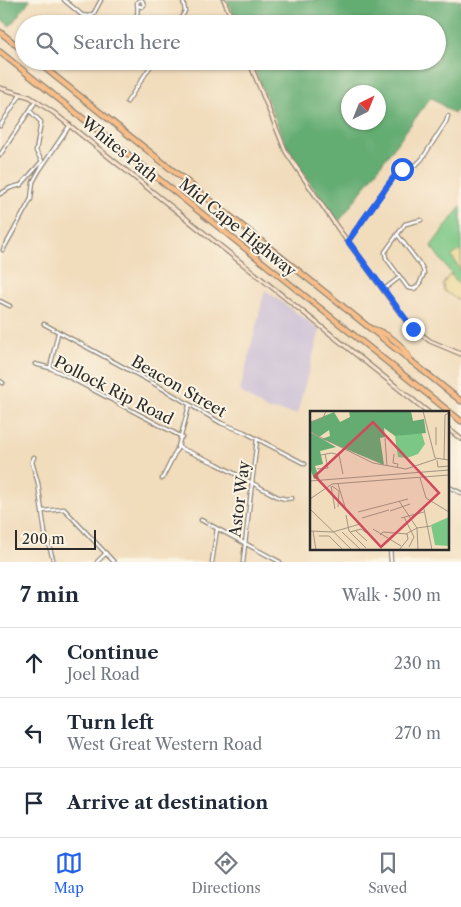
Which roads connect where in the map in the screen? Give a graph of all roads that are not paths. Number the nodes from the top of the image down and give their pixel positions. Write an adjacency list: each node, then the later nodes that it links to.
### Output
1 (64, 0): 7 (street)
2 (101, 0): 8 (street)
3 (141, 0): 6 (street); 6 (street)
4 (183, 0): 10 (street)
5 (224, 0): 11 (street)
6 (139, 6): 9 (street)
7 (86, 15)
8 (91, 15)
9 (136, 15)
10 (183, 15)
11 (230, 15)
12 (0, 32): 13 (highway)
13 (15, 44)
14 (0, 52): 15 (highway, Mid Cape Highway)
15 (15, 64)
16 (22, 70): 47 (highway, Mid Cape Highway)
17 (47, 70): 44 (highway, Mid Cape Highway)
18 (148, 70): 23 (street)
19 (253, 70): 32 (street)
20 (0, 88): 21 (street, Whites Path)
21 (21, 94): 22 (street, Whites Path); 26 (street)
22 (36, 101): 24 (street); 27 (street, Whites Path)
23 (126, 102)
24 (30, 111): 28 (street); 29 (street)
25 (448, 116): 32 (street)
26 (0, 126)
27 (70, 126): 33 (street); 46 (street, Whites Path)
28 (0, 155)
29 (0, 194)
30 (422, 220): 31 (street)
31 (397, 234): 34 (street); 34 (street)
32 (348, 241): 35 (street)
33 (3, 250)
34 (400, 277): 35 (street)
35 (383, 290): 41 (street)
36 (1, 301): 37 (street); 38 (street)
37 (0, 306)
38 (10, 306)
39 (44, 324): 40 (street, Beacon Street)
40 (58, 333): 43 (street); 45 (street, Beacon Street)
41 (461, 354)
42 (34, 364): 43 (street, Pollock Rip Road)
43 (50, 368): 49 (street, Pollock Rip Road)
44 (461, 401)
45 (189, 406): 49 (street); 50 (street, Beacon Street)
46 (427, 411)
47 (461, 421)
48 (448, 429): 51 (street)
49 (182, 437): 52 (street)
50 (257, 439): 54 (street, Beacon Street); 56 (street, Astor Way)
51 (461, 439)
52 (178, 447): 55 (street); 56 (street)
53 (34, 458): 60 (street)
54 (305, 464)
55 (162, 480)
56 (252, 483): 59 (street); 63 (street, Astor Way)
57 (448, 486): 58 (street)
58 (461, 492)
59 (292, 498)
60 (43, 511): 64 (street); 66 (street)
61 (201, 520): 62 (street)
62 (217, 529): 63 (street); 69 (street)
63 (245, 543): 65 (street); 70 (street, Astor Way)
64 (106, 553): 67 (street); 68 (street)
65 (273, 560): 71 (street)
66 (54, 562)
67 (97, 562)
68 (114, 562)
69 (212, 562)
70 (243, 562)
71 (280, 562)

